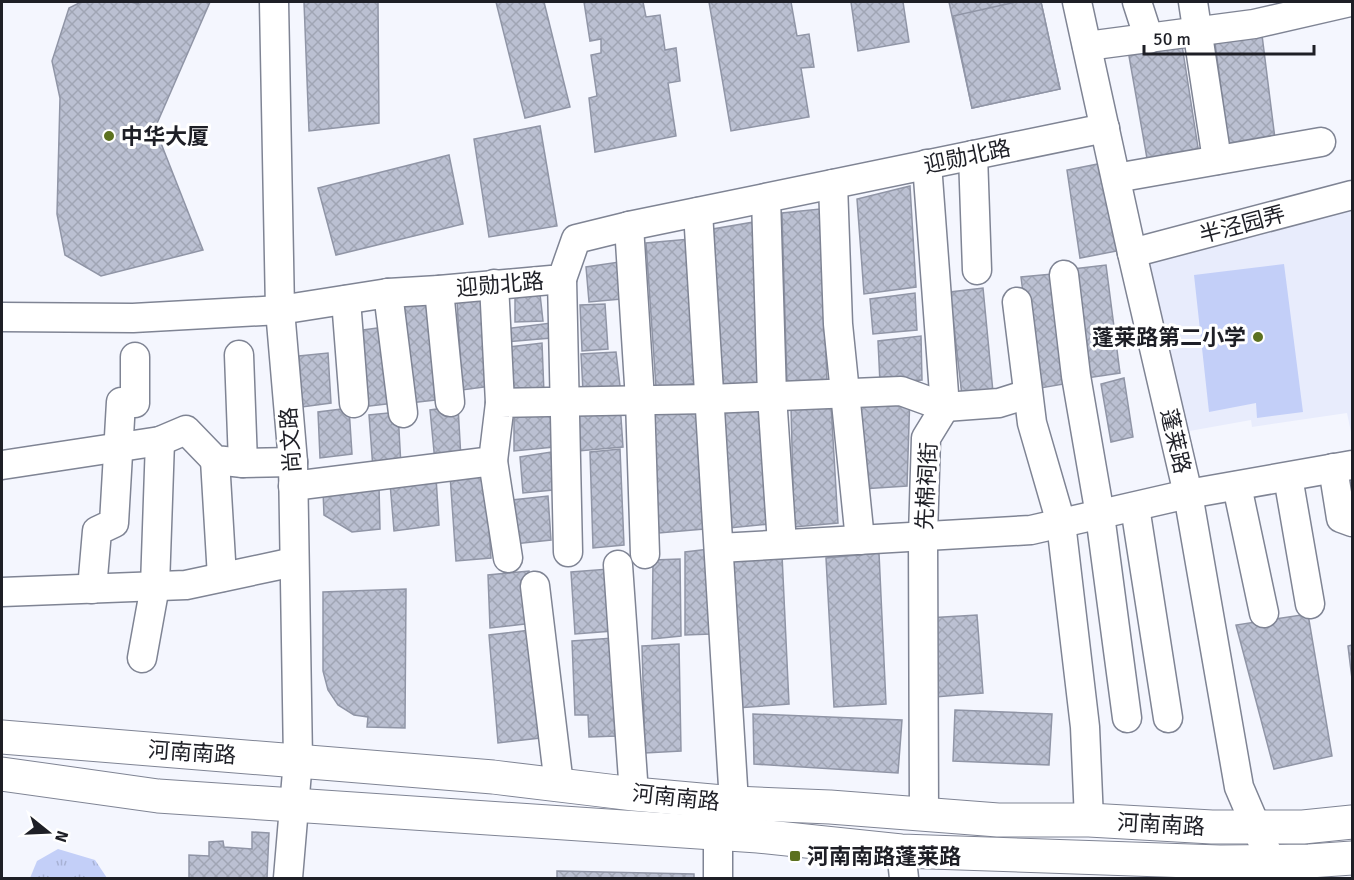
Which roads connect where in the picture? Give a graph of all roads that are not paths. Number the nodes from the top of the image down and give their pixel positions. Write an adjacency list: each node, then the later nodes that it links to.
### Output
1 (274, 2): 30 (street, 尚文路)
2 (1077, 2): 9 (street, 蓬莱路)
3 (1137, 2): 8 (street)
4 (1193, 2): 7 (street)
5 (1350, 2): 6 (street)
6 (1252, 13): 7 (street)
7 (1197, 31): 8 (street); 13 (street)
8 (1149, 39): 9 (street)
9 (1087, 46): 10 (street, 蓬莱路)
10 (1105, 128): 12 (street, 迎勋北路); 15 (street, 蓬莱路)
11 (1321, 142): 13 (street)
12 (973, 155): 14 (street, 迎勋北路); 22 (street)
13 (1217, 160): 15 (street)
14 (927, 164): 16 (street, 迎勋北路); 43 (street)
15 (1116, 178): 21 (street, 蓬莱路)
16 (833, 184): 18 (street, 迎勋北路); 34 (street)
17 (1353, 195): 21 (street, 半泾园弄)
18 (766, 198): 19 (street, 迎勋北路); 36 (street)
19 (698, 212): 20 (street, 迎勋北路); 37 (street)
20 (629, 226): 24 (street, 迎勋北路); 38 (street)
21 (1132, 253): 55 (street, 蓬莱路)
22 (977, 270)
23 (1064, 275): 57 (street)
24 (562, 279): 25 (street, 迎勋北路); 40 (street)
25 (494, 284): 26 (street, 迎勋北路); 42 (street)
26 (440, 290): 27 (street, 迎勋北路); 39 (street)
27 (388, 293): 28 (street, 迎勋北路); 44 (street)
28 (346, 300): 30 (street, 迎勋北路); 41 (street)
29 (1017, 302): 35 (street)
30 (280, 310): 31 (street, 迎勋北路); 52 (street, 尚文路)
31 (2, 317)
32 (239, 355): 49 (street)
33 (135, 357): 46 (street)
34 (844, 393): 36 (street); 43 (street); 61 (street)
35 (1028, 394): 43 (street); 59 (street)
36 (772, 396): 37 (street); 62 (street)
37 (710, 399): 38 (street); 63 (street)
38 (640, 400): 40 (street); 65 (street)
39 (450, 402)
40 (566, 402): 42 (street); 64 (street)
41 (354, 403)
42 (500, 403): 48 (street)
43 (945, 407): 60 (street, 先棉祠街)
44 (403, 413)
45 (160, 441): 46 (street); 47 (street); 70 (street)
46 (118, 447): 50 (street); 72 (street)
47 (215, 460): 49 (street); 69 (street)
48 (493, 461): 52 (street); 66 (street)
49 (243, 464): 52 (street)
50 (2, 465)
51 (1343, 467): 53 (street); 58 (street)
52 (293, 474): 67 (street, 尚文路)
53 (1288, 477): 54 (street); 74 (street)
54 (1237, 486): 55 (street); 75 (street)
55 (1188, 494): 56 (street); 89 (street, 蓬莱路)
56 (1135, 507): 57 (street); 78 (street)
57 (1100, 514): 59 (street); 77 (street)
58 (1353, 522)
59 (1060, 524): 60 (street); 87 (street)
60 (923, 536): 61 (street); 86 (street, 先棉祠街)
61 (860, 540): 62 (street)
62 (782, 544): 63 (street)
63 (719, 548): 84 (street)
64 (568, 552)
65 (645, 554)
66 (508, 558)
67 (294, 562): 69 (street); 80 (street, 尚文路)
68 (618, 565): 83 (street)
69 (222, 578): 70 (street)
70 (155, 586): 72 (street); 76 (street)
71 (535, 586): 82 (street)
72 (92, 589): 73 (street)
73 (2, 592)
74 (1310, 604)
75 (1264, 613)
76 (142, 658)
77 (1126, 718)
78 (1168, 718)
79 (2, 737): 80 (main road, 河南南路)
80 (298, 760): 82 (main road, 河南南路); 85 (street, 尚文路)
81 (2, 774): 85 (main road, 河南南路)
82 (559, 785): 83 (main road, 河南南路)
83 (634, 794): 84 (main road, 河南南路)
84 (734, 803): 86 (main road, 河南南路)
85 (293, 804): 90 (main road, 河南南路); 95 (street, 尚文路)
86 (924, 814): 87 (main road, 河南南路)
87 (1089, 820): 89 (main road, 河南南路)
88 (1353, 822): 89 (main road, 河南南路)
89 (1256, 827): 94 (street, 蓬莱路)
90 (718, 835): 92 (main road, 河南南路); 96 (street)
91 (1353, 858): 94 (main road, 河南南路)
92 (902, 865): 93 (main road, 河南南路)
93 (1175, 869): 94 (main road, 河南南路)
94 (1274, 870)
95 (288, 879)
96 (718, 879)

